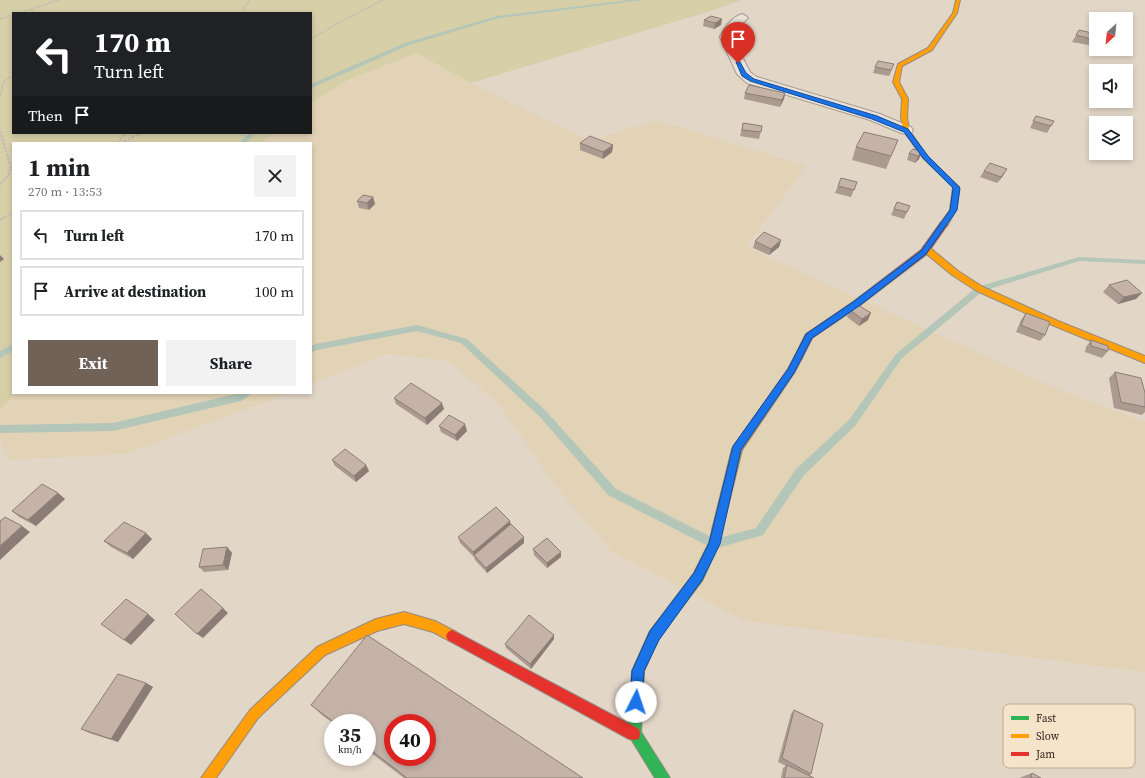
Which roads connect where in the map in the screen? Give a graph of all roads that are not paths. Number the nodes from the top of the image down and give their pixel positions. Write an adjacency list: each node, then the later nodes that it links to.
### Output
1 (958, 0): 3 (street)
2 (742, 18): 3 (street)
3 (906, 130): 4 (street)
4 (926, 249): 5 (street); 6 (street)
5 (1145, 360)
6 (634, 734): 7 (street); 8 (street)
7 (208, 778)
8 (663, 778)

